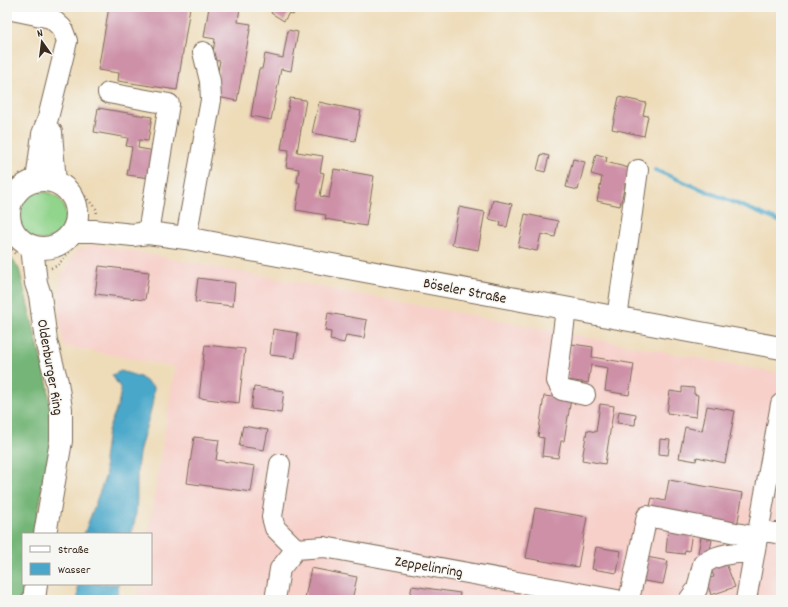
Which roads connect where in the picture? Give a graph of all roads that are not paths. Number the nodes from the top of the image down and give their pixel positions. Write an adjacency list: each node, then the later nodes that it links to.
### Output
1 (7, 9): 5 (street)
2 (203, 52): 10 (street)
3 (108, 93): 9 (street)
4 (638, 170): 13 (street)
5 (46, 182): 6 (main road); 8 (main road)
6 (10, 198): 7 (main road)
7 (8, 219): 11 (main road)
8 (75, 222): 9 (main road, Böseler Straße); 11 (main road)
9 (148, 233): 10 (main road, Böseler Straße)
10 (186, 238): 12 (main road, Böseler Straße)
11 (42, 247): 18 (main road, Oldenburger Ring)
12 (566, 309): 13 (main road, Böseler Straße); 15 (street)
13 (617, 318): 14 (main road, Böseler Straße)
14 (781, 348)
15 (585, 395)
16 (781, 404): 20 (street)
17 (280, 464): 21 (street)
18 (45, 533)
19 (781, 534): 20 (street)
20 (757, 540): 26 (street); 27 (street); 28 (street)
21 (296, 549): 24 (street); 25 (street, Zeppelinring)
22 (36, 585): 23 (main road)
23 (34, 600)
24 (274, 600)
25 (617, 600)
26 (629, 600)
27 (689, 600)
28 (746, 600)

